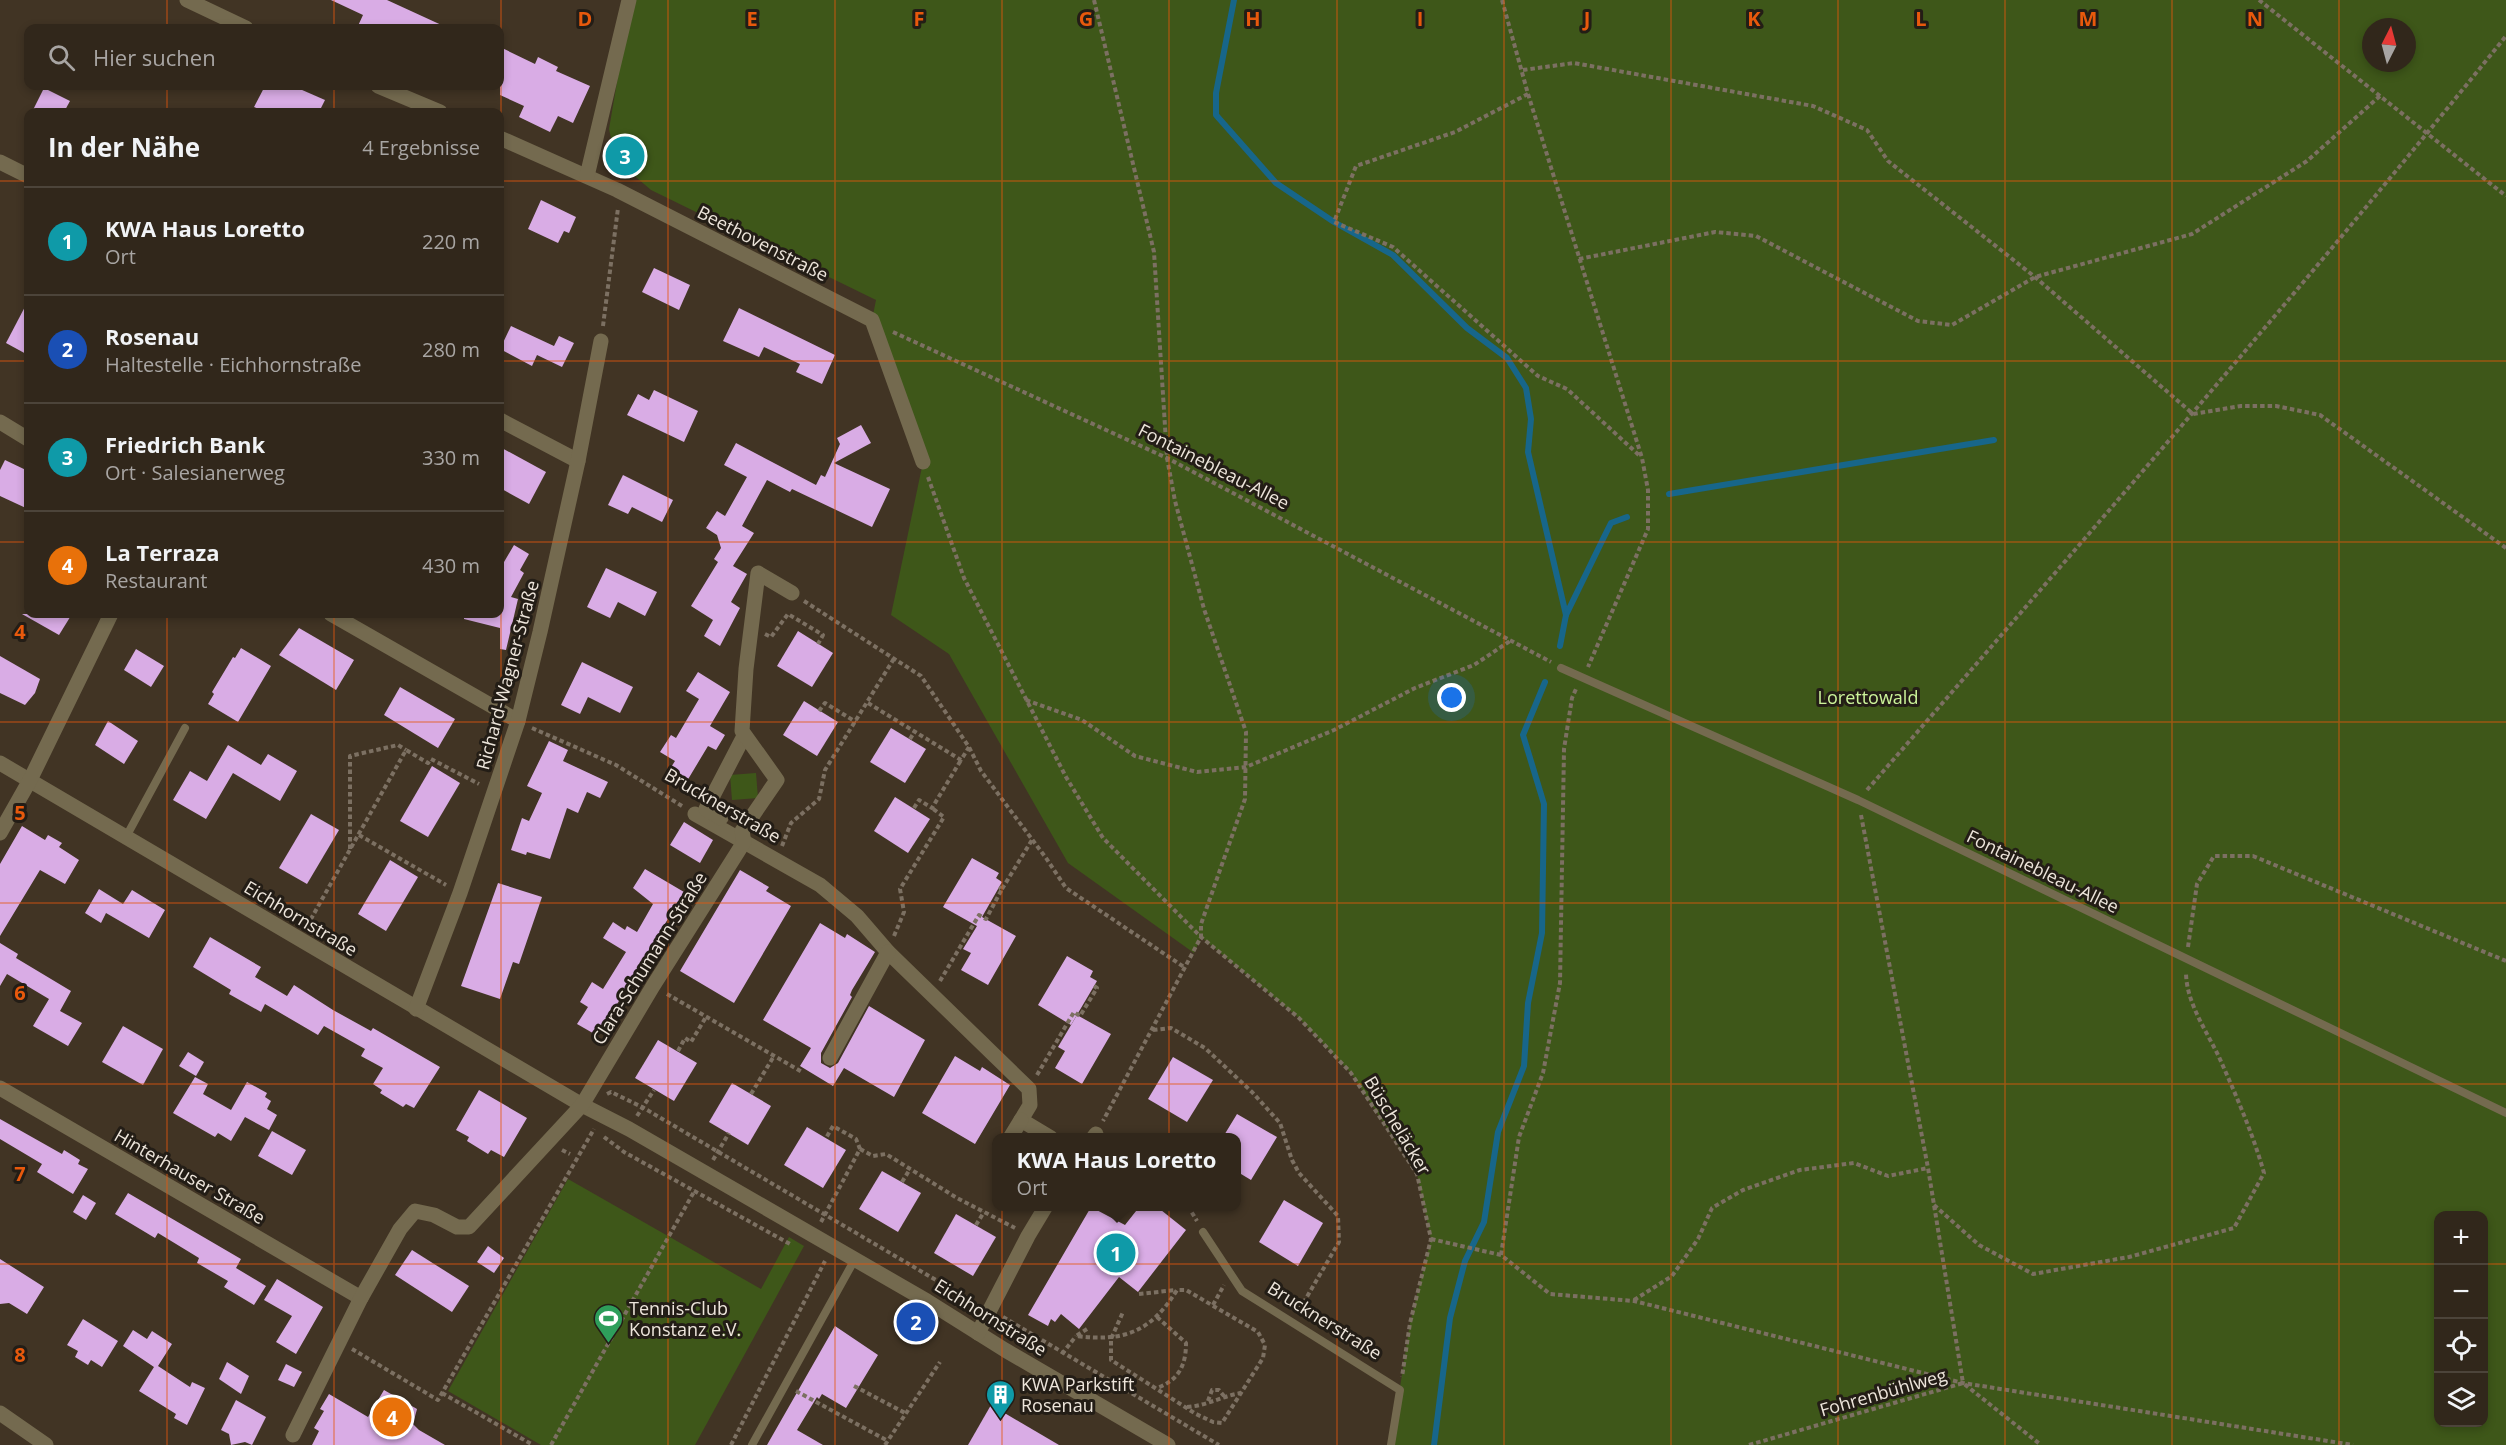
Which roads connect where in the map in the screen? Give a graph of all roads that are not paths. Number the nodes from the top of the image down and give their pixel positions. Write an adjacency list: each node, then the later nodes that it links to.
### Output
1 (187, 0): 3 (street)
2 (628, 0): 9 (street)
3 (238, 24)
4 (388, 90): 5 (street)
5 (430, 108)
6 (504, 140): 9 (street, Beethovenstraße)
7 (0, 162): 8 (street)
8 (24, 174)
9 (587, 176): 15 (street, Beethovenstraße)
10 (601, 341): 14 (street, Richard-Wagner-Straße)
11 (0, 422): 13 (street)
12 (504, 422): 14 (street)
13 (24, 437)
14 (578, 461): 20 (street, Richard-Wagner-Straße)
15 (923, 462)
16 (792, 593): 22 (street)
17 (109, 618): 24 (street)
18 (338, 618): 20 (street)
19 (1561, 668): 34 (lane, Fontainebleau-Allee)
20 (518, 721): 30 (street, Richard-Wagner-Straße)
21 (185, 728): 27 (lane)
22 (744, 736): 28 (street, Clara-Schumann-Straße); 28 (street)
23 (0, 763): 24 (street, Eichhornstraße)
24 (30, 780): 26 (street); 27 (street, Eichhornstraße)
25 (695, 814): 28 (street, Brucknerstraße)
26 (0, 833)
27 (126, 837): 30 (street, Eichhornstraße)
28 (743, 837): 29 (street, Brucknerstraße); 33 (street, Clara-Schumann-Straße)
29 (888, 952): 31 (street); 35 (street, Brucknerstraße)
30 (416, 1009): 33 (street, Eichhornstraße)
31 (830, 1058)
32 (0, 1088): 41 (street, Hinterhauser Straße)
33 (582, 1105): 40 (street, Eichhornstraße); 41 (street)
34 (2506, 1113)
35 (1021, 1120): 36 (street); 37 (street)
36 (1013, 1133)
37 (1044, 1133)
38 (1043, 1211): 42 (street)
39 (1203, 1232): 48 (lane, Brucknerstraße)
40 (855, 1259): 42 (street, Eichhornstraße); 46 (lane)
41 (361, 1298): 44 (street)
42 (978, 1333): 47 (street, Eichhornstraße)
43 (0, 1413): 45 (street)
44 (293, 1435)
45 (46, 1445)
46 (752, 1445)
47 (1168, 1445)
48 (1391, 1445)

